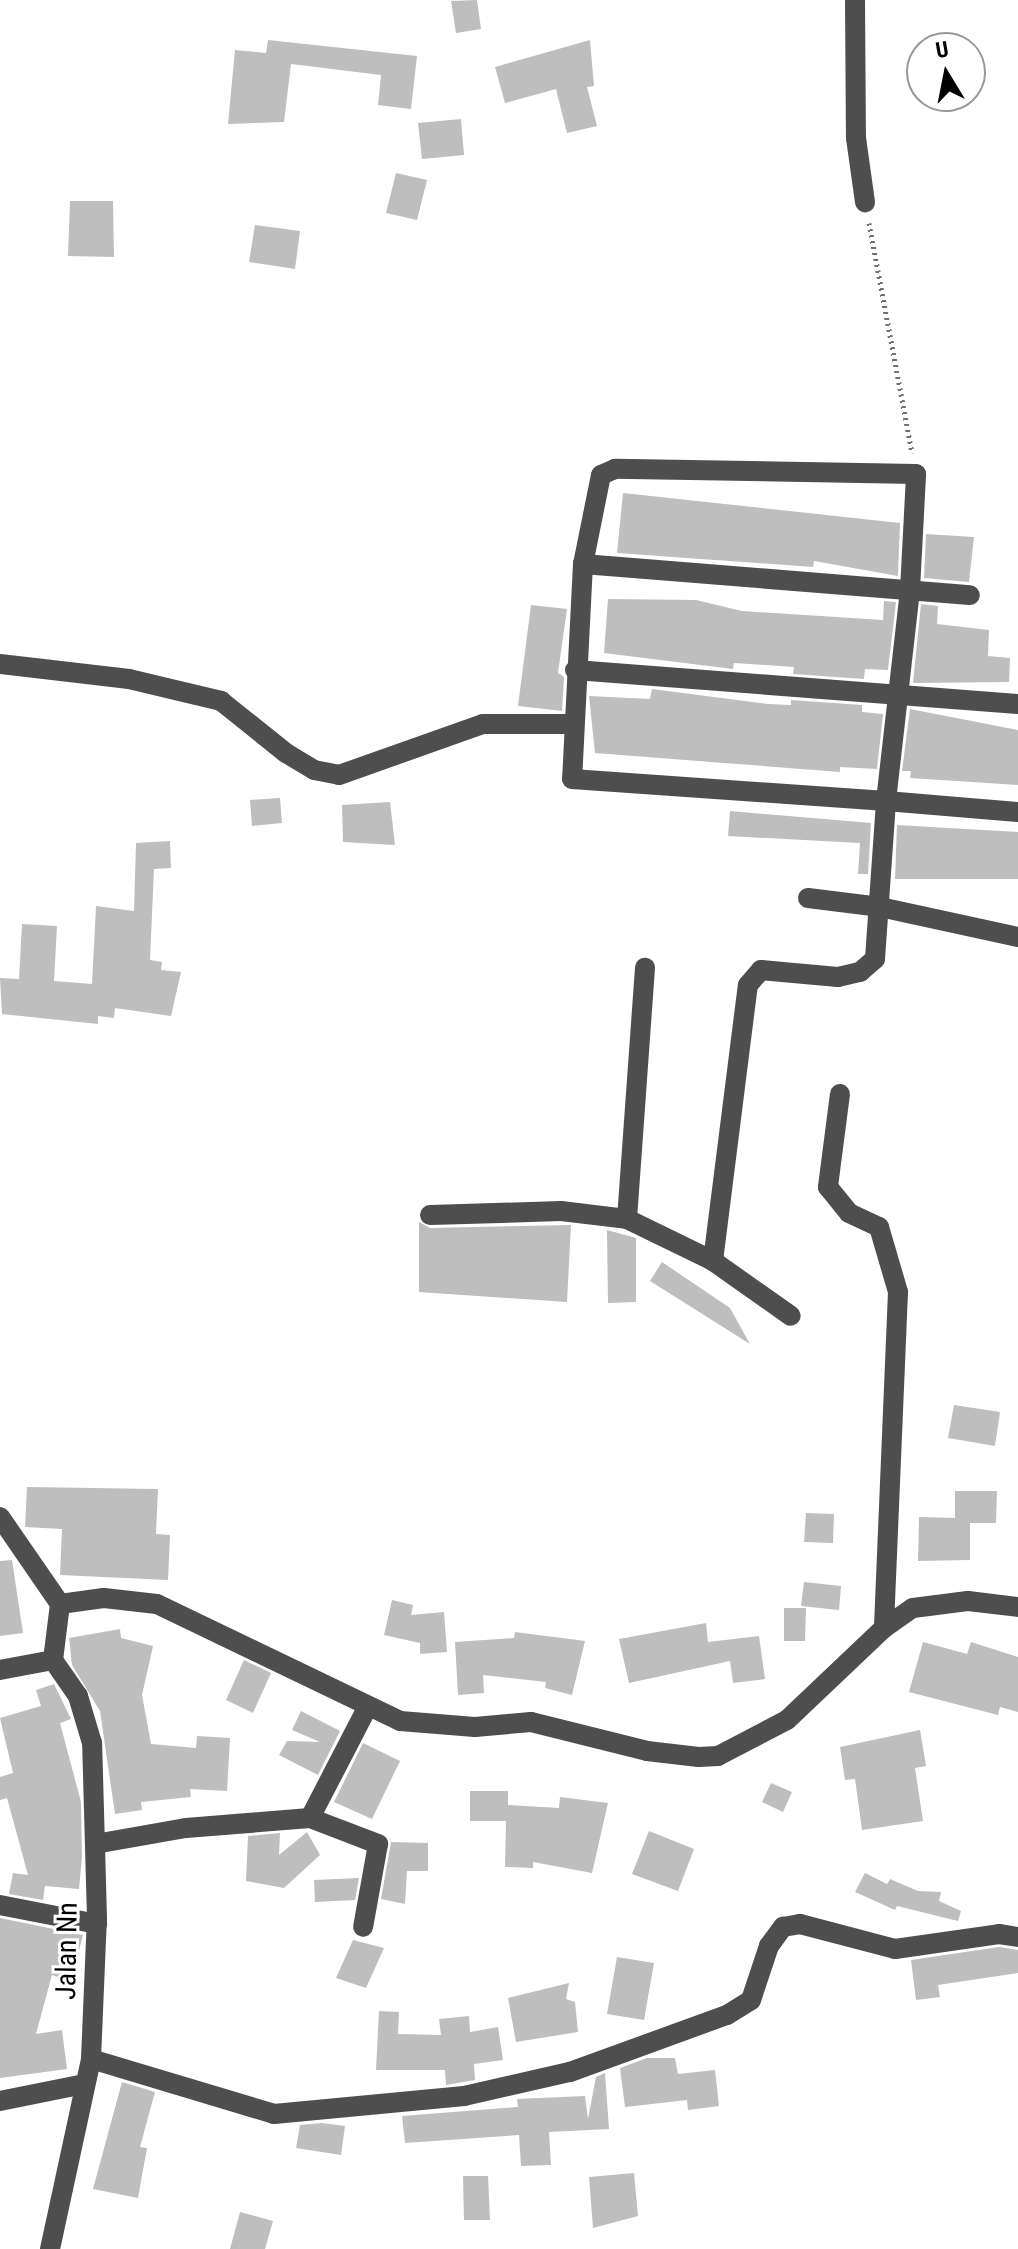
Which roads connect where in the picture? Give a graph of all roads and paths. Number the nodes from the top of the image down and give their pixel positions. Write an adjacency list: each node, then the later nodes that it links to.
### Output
1 (855, 0): 2 (street)
2 (865, 202): 3 (path)
3 (916, 474): 4 (street); 5 (street)
4 (583, 564): 5 (street); 8 (street)
5 (910, 590): 6 (street); 9 (street)
6 (970, 595)
7 (0, 664): 11 (street)
8 (575, 670): 9 (street); 11 (street)
9 (900, 692): 10 (street); 12 (street)
10 (1018, 704)
11 (573, 724): 12 (street)
12 (886, 801): 13 (street); 15 (street)
13 (1018, 812)
14 (808, 898): 15 (street)
15 (880, 907): 16 (street); 21 (street)
16 (1018, 937)
17 (645, 968): 20 (street)
18 (840, 1094): 26 (street)
19 (430, 1215): 20 (street)
20 (627, 1219): 21 (street)
21 (713, 1261): 22 (street)
22 (791, 1316)
23 (0, 1517): 24 (street)
24 (60, 1604): 27 (street); 29 (street)
25 (1018, 1607): 26 (street)
26 (884, 1628): 29 (street)
27 (53, 1660): 28 (street); 31 (street, Jalan Nn)
28 (0, 1670)
29 (367, 1708): 30 (street)
30 (310, 1818): 31 (street); 34 (street)
31 (95, 1844): 33 (street, Jalan Nn)
32 (0, 1905): 33 (street)
33 (97, 1924): 36 (street, Jalan Nn)
34 (363, 1927)
35 (1018, 1937): 36 (street)
36 (91, 2059): 37 (street, Jalan Nn)
37 (84, 2084): 38 (street); 39 (street, Jalan Nn)
38 (0, 2101)
39 (50, 2249)

